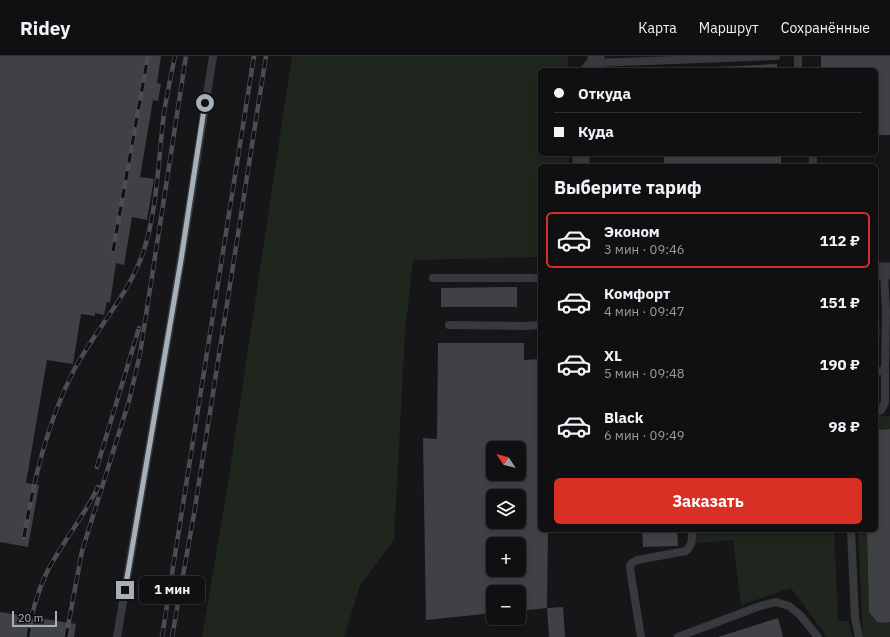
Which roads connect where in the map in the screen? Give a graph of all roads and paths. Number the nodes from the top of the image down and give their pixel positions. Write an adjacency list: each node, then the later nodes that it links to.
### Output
1 (213, 56): 17 (lane)
2 (776, 56): 4 (lane)
3 (798, 56): 5 (lane)
4 (594, 63)
5 (798, 68)
6 (883, 271): 9 (lane)
7 (433, 278): 8 (lane)
8 (538, 278)
9 (888, 312): 13 (lane)
10 (538, 324): 11 (lane)
11 (449, 325)
12 (878, 371): 13 (lane)
13 (885, 371): 14 (lane)
14 (878, 411)
15 (692, 532): 18 (lane)
16 (851, 532): 21 (lane)
17 (117, 637)
18 (641, 637)
19 (678, 637): 20 (lane)
20 (818, 637)
21 (859, 637)

